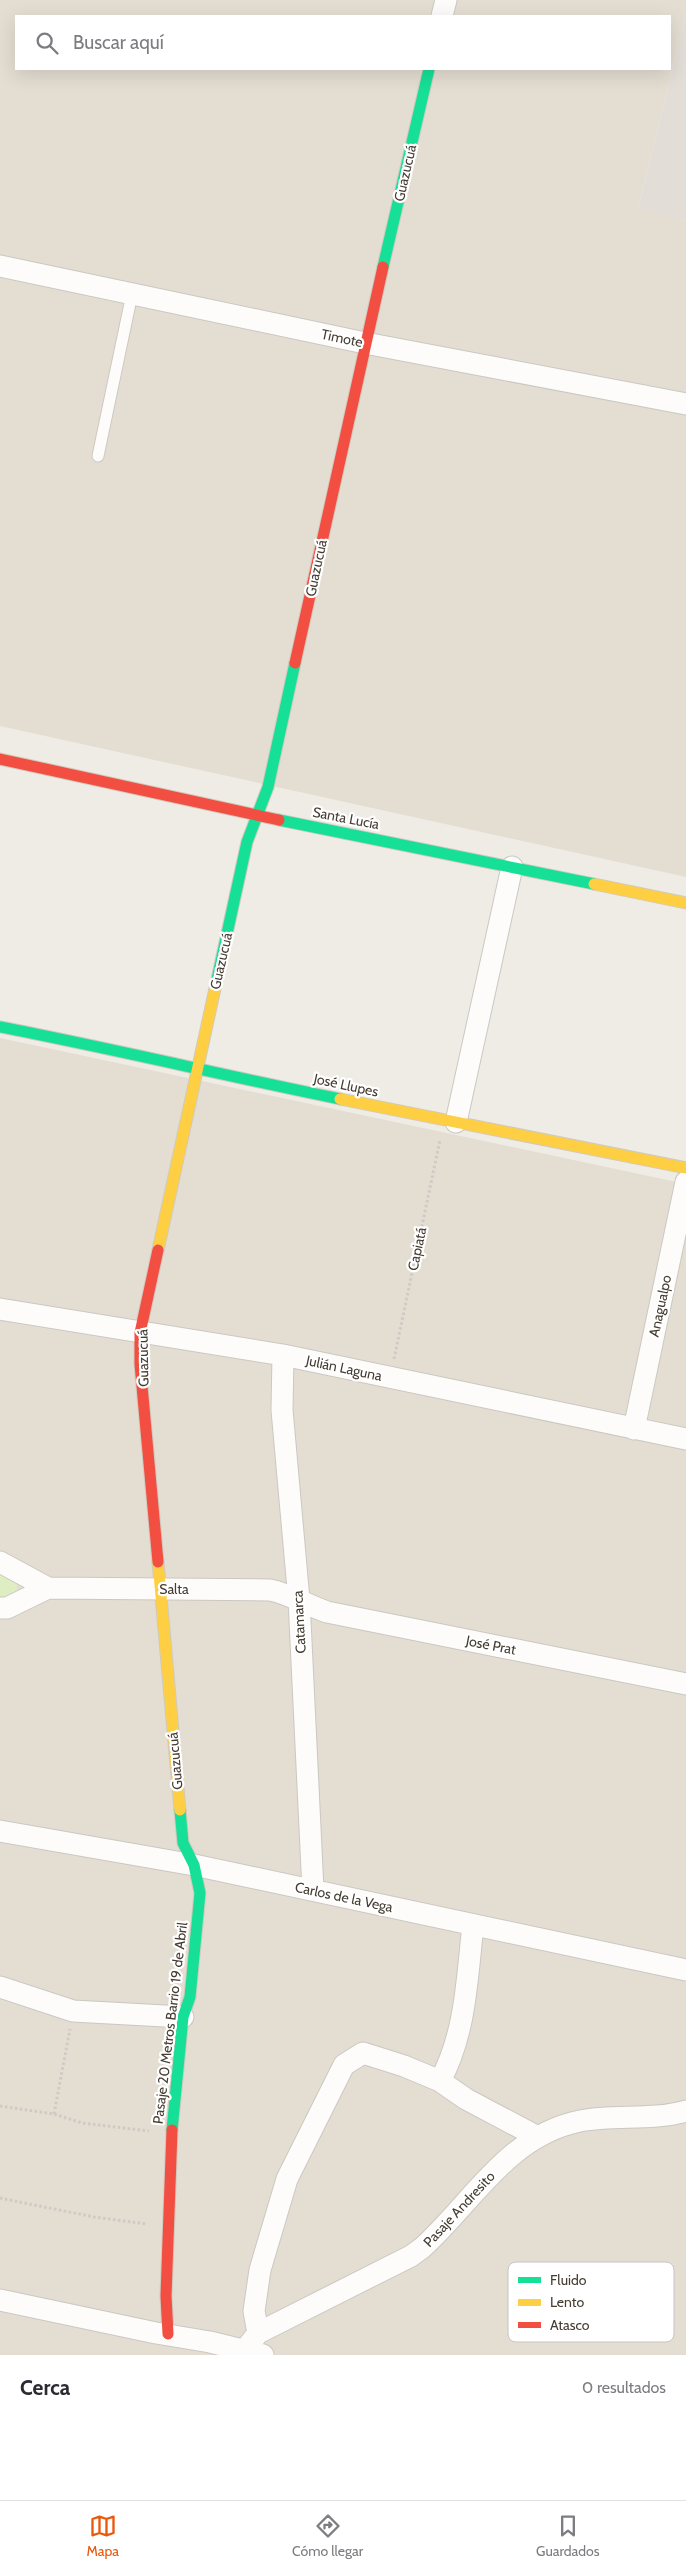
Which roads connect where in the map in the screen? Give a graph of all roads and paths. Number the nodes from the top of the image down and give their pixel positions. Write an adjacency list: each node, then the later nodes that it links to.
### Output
1 (446, 0): 2 (street)
2 (442, 15)
3 (430, 70): 6 (street, Guazucuá)
4 (0, 266): 5 (street, Timote)
5 (132, 294): 6 (street, Timote); 8 (lane)
6 (365, 343): 7 (street, Timote); 10 (street, Guazucuá)
7 (686, 404)
8 (98, 456)
9 (0, 759): 10 (street, Santa Lucía)
10 (258, 816): 11 (street, Santa Lucía); 14 (street, Guazucuá)
11 (512, 867): 12 (street, Santa Lucía); 15 (street)
12 (686, 903)
13 (0, 1027): 14 (street, José Llupes)
14 (198, 1069): 15 (street, José Llupes); 19 (street, Guazucuá)
15 (450, 1121): 16 (street, José Llupes); 21 (path, Capiatá)
16 (686, 1168)
17 (686, 1182): 22 (street, Anagualpo)
18 (0, 1309): 19 (street, Julián Laguna)
19 (140, 1333): 20 (street, Julián Laguna); 26 (street, Guazucuá)
20 (283, 1355): 21 (street, Julián Laguna); 27 (street, Catamarca)
21 (390, 1378): 22 (street, Julián Laguna)
22 (634, 1429): 23 (street, Julián Laguna)
23 (686, 1439)
24 (0, 1562): 25 (street, Salta)
25 (48, 1588): 26 (street, Salta); 28 (street, Salta)
26 (160, 1589): 27 (street, Salta); 31 (street, Guazucuá)
27 (299, 1600): 29 (street, José Prat); 32 (street, Catamarca)
28 (0, 1608)
29 (686, 1684)
30 (0, 1831): 31 (street, Carlos de la Vega)
31 (194, 1865): 32 (street, Carlos de la Vega); 37 (street, Pasaje 20 Metros Barrio 19 de Abril)
32 (313, 1890): 33 (street, Carlos de la Vega)
33 (473, 1925): 34 (street, Carlos de la Vega); 38 (street)
34 (686, 1970)
35 (0, 1987): 36 (street)
36 (73, 2011): 37 (street); 41 (path)
37 (183, 2017): 42 (street, Pasaje 20 Metros Barrio 19 de Abril)
38 (440, 2081): 43 (street); 48 (street)
39 (0, 2106): 41 (path)
40 (686, 2111): 43 (street, Pasaje Andresito)
41 (54, 2114): 42 (path)
42 (172, 2134): 45 (street, Pasaje 20 Metros Barrio 19 de Abril)
43 (536, 2136): 48 (street, Pasaje Andresito)
44 (0, 2198): 45 (path)
45 (169, 2226): 47 (street, Pasaje 20 Metros Barrio 19 de Abril)
46 (0, 2300): 47 (street)
47 (168, 2334): 48 (street)
48 (255, 2346)

